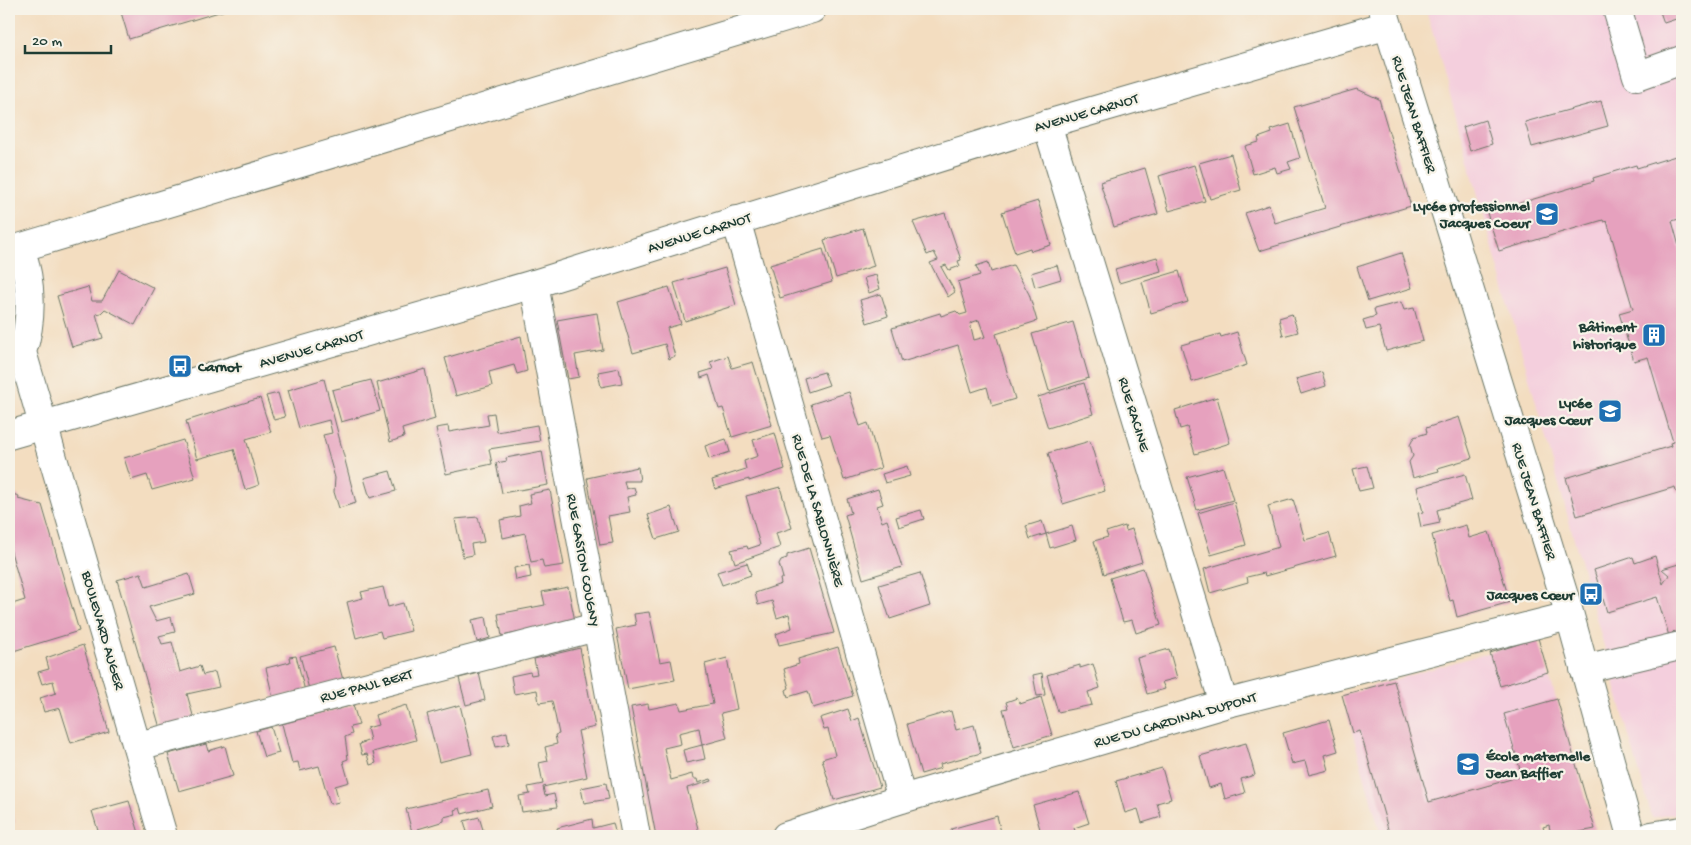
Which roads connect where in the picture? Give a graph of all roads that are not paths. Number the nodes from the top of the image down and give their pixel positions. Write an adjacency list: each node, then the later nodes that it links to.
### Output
1 (812, 9): 7 (street)
2 (1617, 9): 4 (street)
3 (1385, 17): 5 (street, AVENUE CARNOT); 12 (street, RUE JEAN BAFFIER)
4 (1682, 60)
5 (1047, 124): 6 (street, AVENUE CARNOT); 16 (street, RUE RACINE)
6 (736, 220): 8 (street, AVENUE CARNOT); 18 (street, RUE DE LA SABLONNIÈRE)
7 (14, 249): 9 (street)
8 (534, 284): 10 (street, AVENUE CARNOT); 13 (street, RUE GASTON COUGNY)
9 (15, 347): 10 (street, BOULEVARD AUGER)
10 (43, 424): 11 (street, AVENUE CARNOT); 17 (street, BOULEVARD AUGER)
11 (9, 435)
12 (1569, 616): 15 (street, RUE JEAN BAFFIER); 16 (street, RUE DU CARDINAL DUPONT)
13 (596, 627): 17 (street, RUE PAUL BERT); 22 (street, RUE GASTON COUGNY)
14 (1680, 646): 15 (street)
15 (1584, 669): 24 (street, RUE JEAN BAFFIER)
16 (1224, 704): 18 (street, RUE DU CARDINAL DUPONT)
17 (138, 746): 21 (street, BOULEVARD AUGER)
18 (902, 799): 19 (street, RUE DU CARDINAL DUPONT)
19 (824, 831): 23 (street, RUE DU CARDINAL DUPONT)
20 (1682, 831): 25 (street)
21 (163, 836)
22 (636, 836)
23 (786, 836)
24 (1631, 836)
25 (1651, 836)

